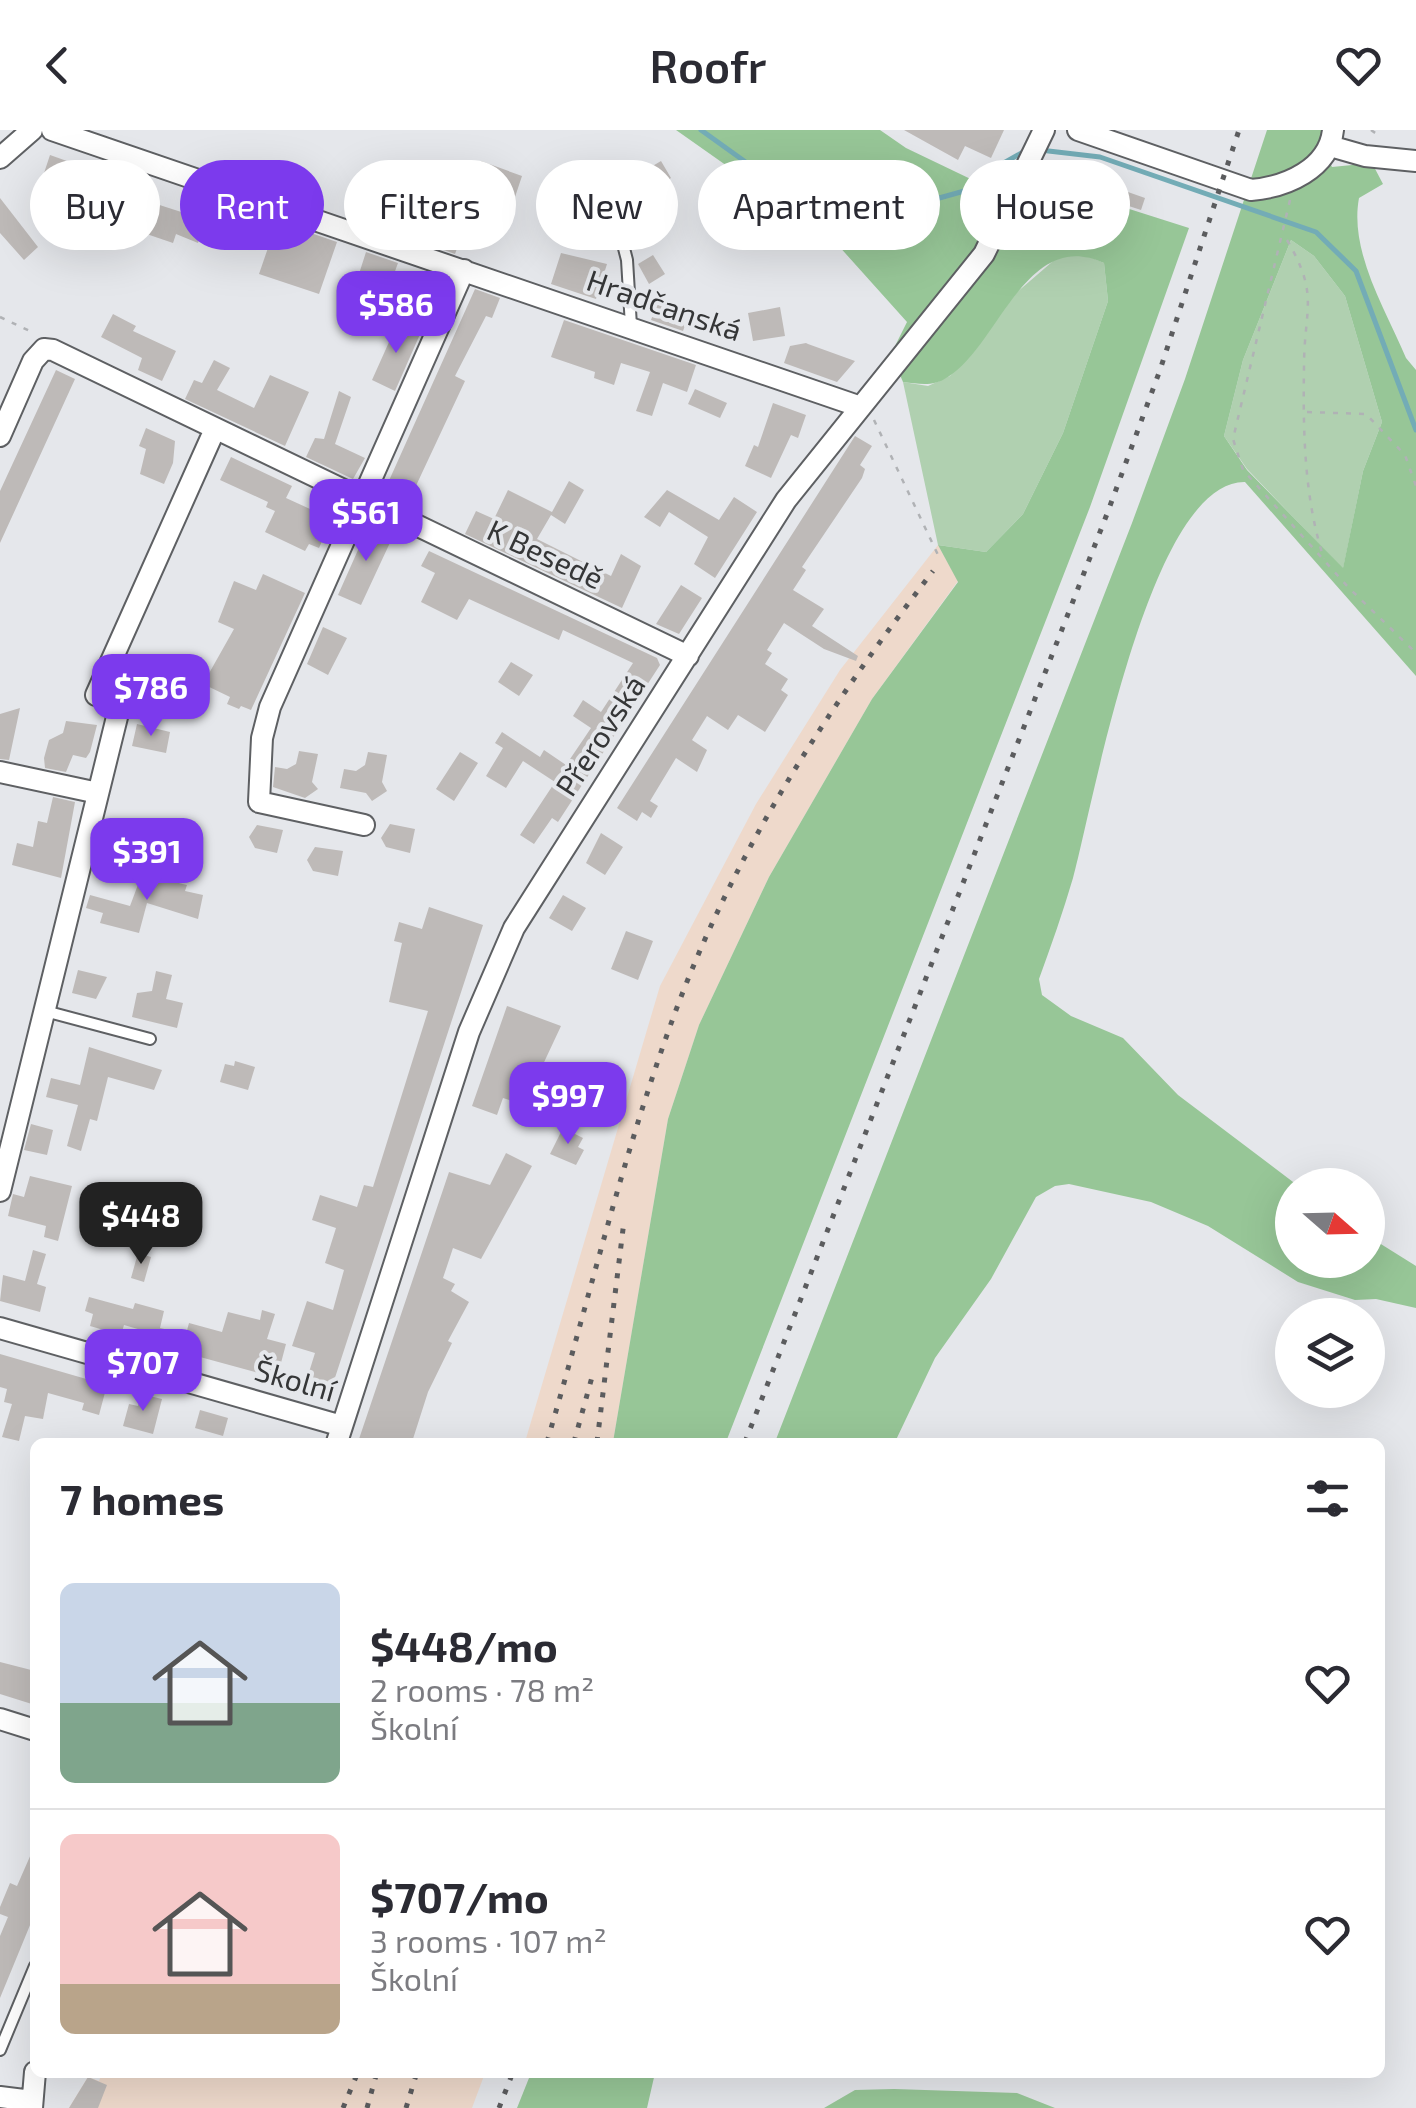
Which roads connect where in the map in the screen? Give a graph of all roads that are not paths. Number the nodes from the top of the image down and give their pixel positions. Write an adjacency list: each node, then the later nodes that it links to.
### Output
1 (32, 130): 6 (street)
2 (52, 130): 9 (street, Hradčanská)
3 (1078, 130): 5 (street)
4 (1042, 133): 11 (street, Přerovská)
5 (1332, 138): 7 (street)
6 (0, 158)
7 (1416, 161)
8 (624, 250): 10 (lane)
9 (464, 270): 10 (street, Hradčanská); 14 (street)
10 (630, 326): 11 (street, Hradčanská)
11 (858, 406): 15 (street, Přerovská)
12 (215, 430): 13 (street, K Besedě); 14 (street, K Besedě); 16 (street)
13 (0, 436)
14 (361, 502): 15 (street, K Besedě); 20 (street)
15 (688, 656): 25 (street, Přerovská)
16 (96, 695)
17 (118, 714): 19 (street)
18 (0, 772): 19 (street)
19 (98, 793): 21 (street)
20 (364, 825)
21 (44, 1011): 22 (lane); 23 (street)
22 (150, 1039)
23 (0, 1192)
24 (0, 1328): 25 (street, Školní)
25 (339, 1434)
26 (0, 1719): 27 (street)
27 (30, 1728)
28 (30, 1978): 29 (lane)
29 (0, 2050)
30 (34, 2078): 32 (street)
31 (0, 2097): 32 (street)
32 (32, 2105)

